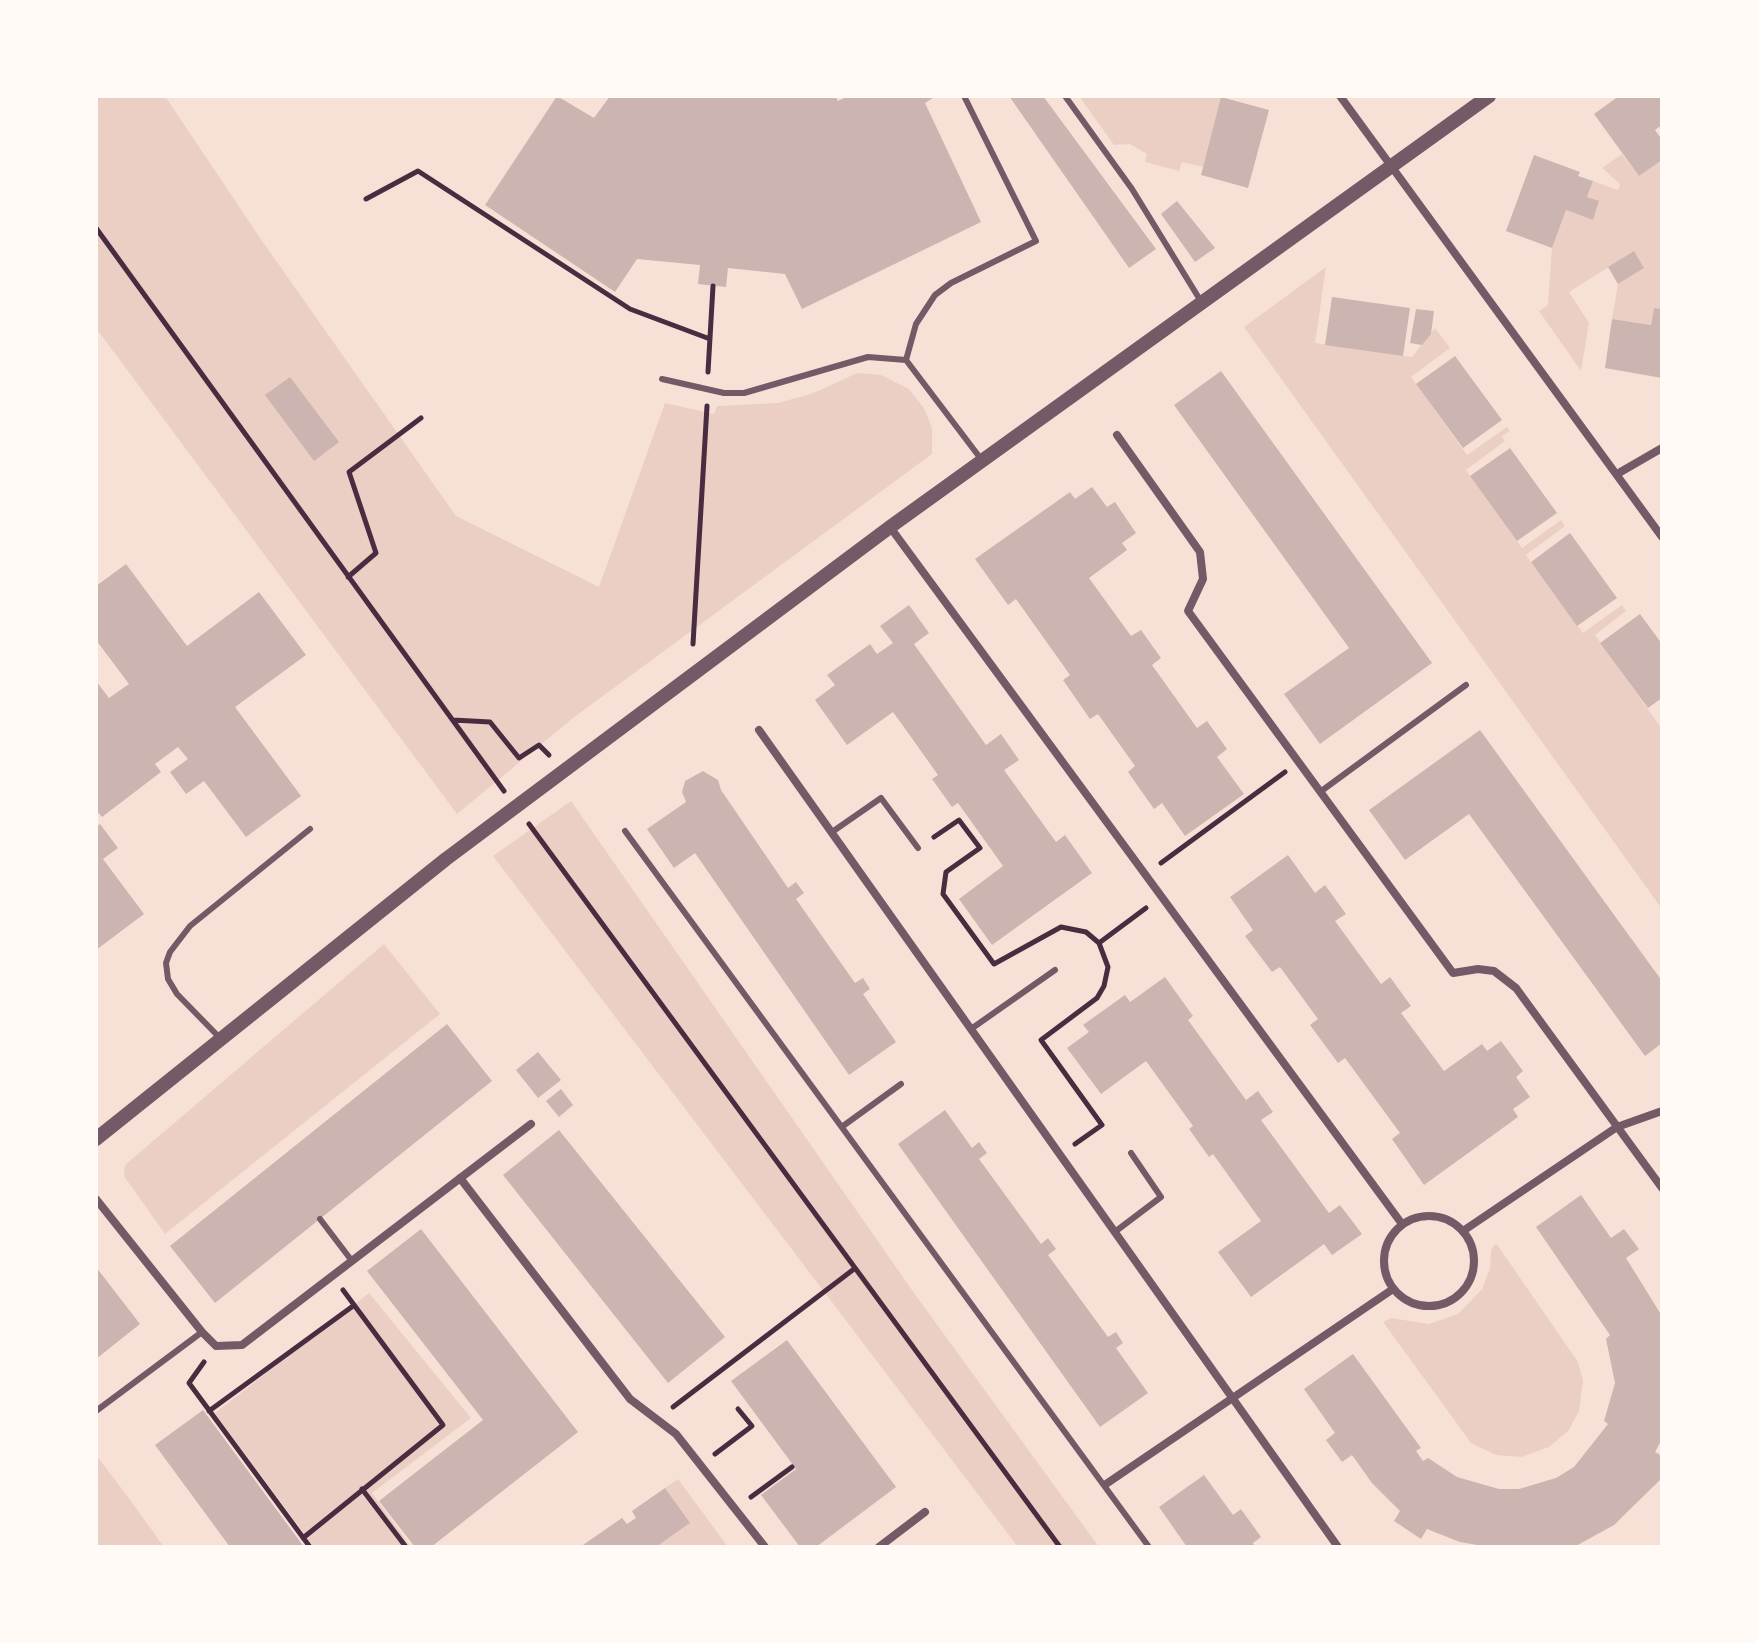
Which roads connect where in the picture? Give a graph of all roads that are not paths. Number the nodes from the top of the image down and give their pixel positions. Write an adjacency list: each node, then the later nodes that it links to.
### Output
1 (964, 96): 7 (lane)
2 (1065, 96): 6 (lane)
3 (1340, 96): 5 (street)
4 (1489, 96): 5 (street)
5 (1390, 167): 6 (street); 12 (street)
6 (1202, 303): 11 (street)
7 (906, 360): 8 (lane); 11 (lane)
8 (662, 379)
9 (1117, 435): 17 (street)
10 (1662, 448): 12 (street)
11 (983, 462): 13 (street)
12 (1617, 474): 14 (street)
13 (890, 527): 24 (street); 36 (street)
14 (1662, 537)
15 (1466, 685): 17 (lane)
16 (759, 730): 20 (street)
17 (1320, 792): 29 (street)
18 (310, 829): 24 (lane)
19 (625, 831): 28 (lane)
20 (832, 832): 21 (lane); 23 (street)
21 (918, 848)
22 (1055, 970): 23 (lane)
23 (971, 1029): 37 (street)
24 (220, 1039): 30 (street)
25 (901, 1084): 28 (lane)
26 (1662, 1111): 29 (street)
27 (531, 1124): 32 (street)
28 (843, 1126): 44 (lane)
29 (1617, 1127): 33 (street); 38 (street)
30 (96, 1139)
31 (1131, 1153): 37 (lane)
32 (460, 1178): 39 (street); 46 (street)
33 (1662, 1188)
34 (96, 1199): 41 (street)
35 (320, 1219): 39 (lane)
36 (1402, 1224): 38 (street); 40 (street)
37 (1116, 1231): 42 (street)
38 (1463, 1231): 40 (street)
39 (352, 1261): 41 (street)
40 (1393, 1289): 42 (street)
41 (202, 1332): 43 (lane)
42 (1231, 1397): 44 (street); 49 (street)
43 (96, 1411)
44 (1106, 1484): 48 (lane)
45 (925, 1512): 47 (street)
46 (765, 1547)
47 (879, 1547)
48 (1149, 1547)
49 (1338, 1547)

